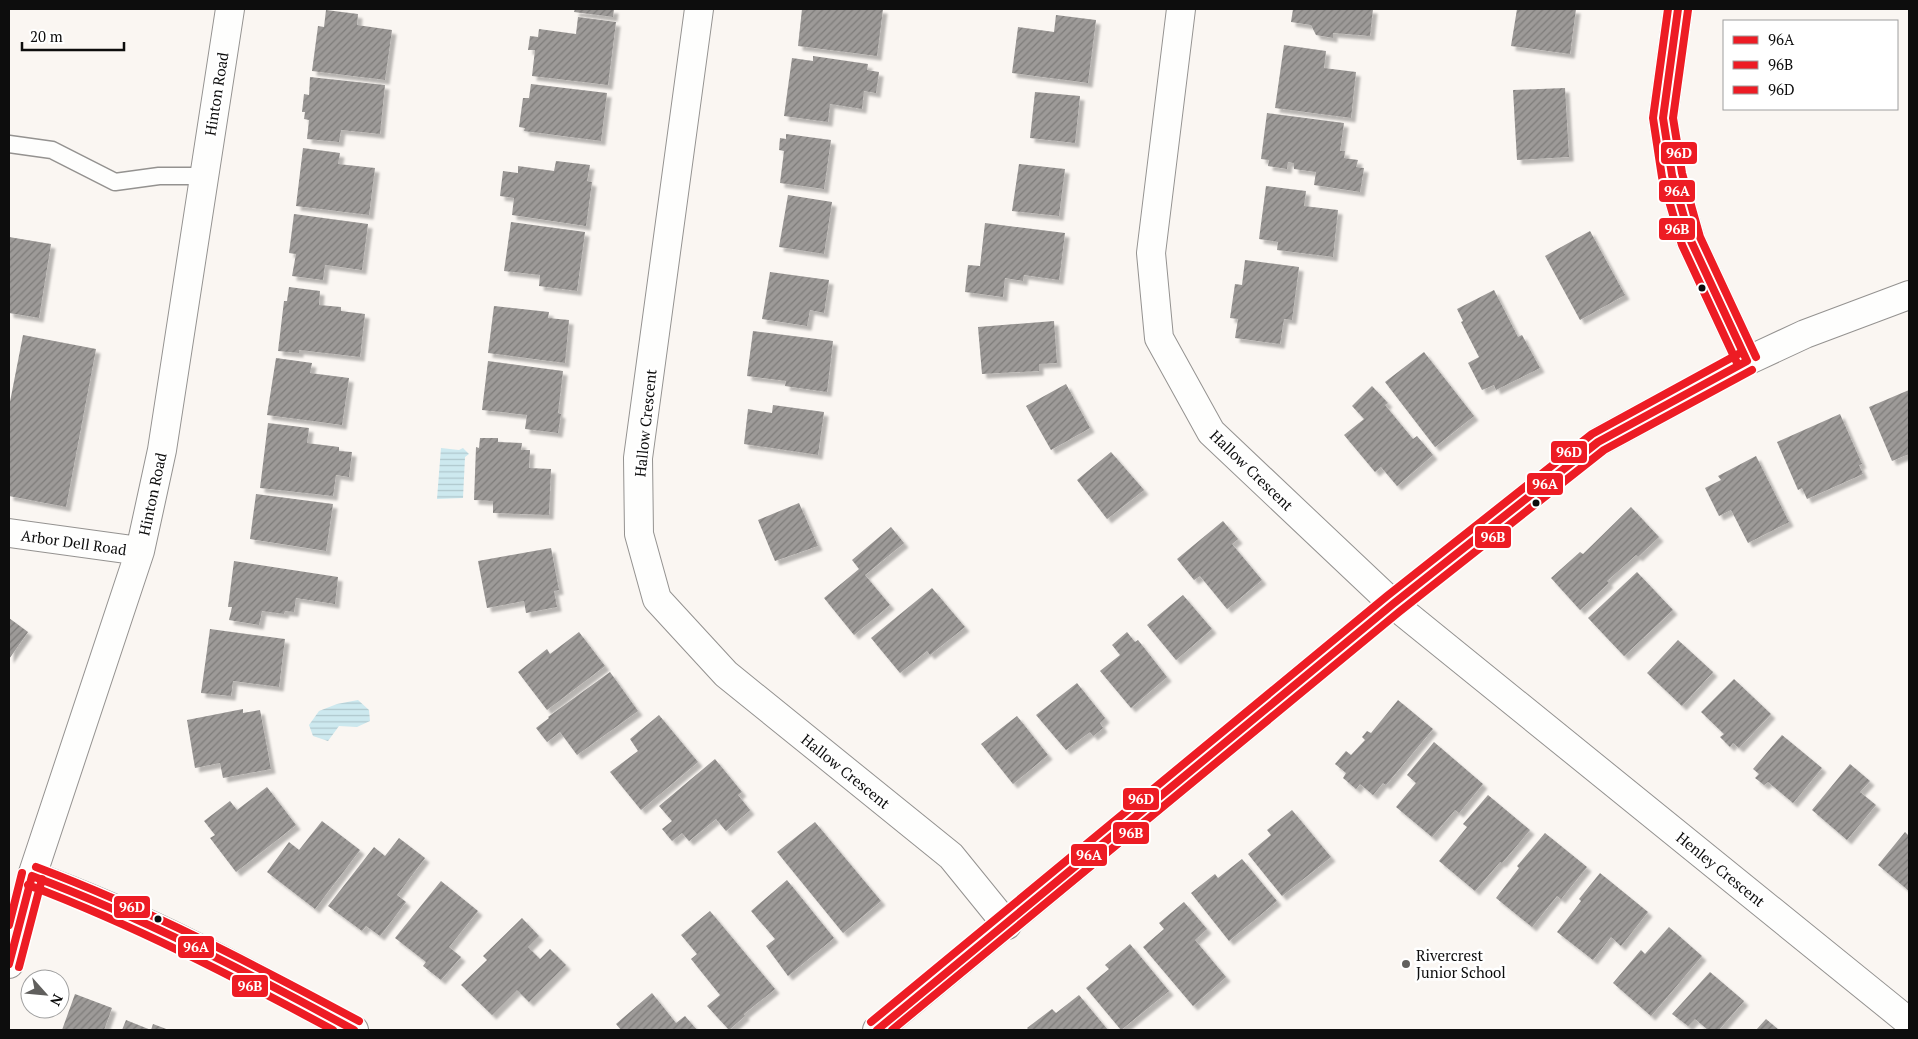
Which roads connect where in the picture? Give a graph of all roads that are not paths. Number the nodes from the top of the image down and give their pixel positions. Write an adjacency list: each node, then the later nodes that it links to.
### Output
1 (230, 9): 6 (street, Hinton Road)
2 (700, 9): 13 (street, Hallow Crescent)
3 (1181, 9): 11 (street, Hallow Crescent)
4 (1678, 9): 8 (street)
5 (9, 144): 6 (lane)
6 (204, 176): 10 (street, Hinton Road)
7 (1909, 295): 8 (street)
8 (1747, 361): 11 (street)
9 (9, 533): 10 (street, Arbor Dell Road)
10 (140, 552): 12 (street, Hinton Road)
11 (1393, 604): 13 (street); 15 (street, Henley Crescent)
12 (32, 876): 14 (street, Hinton Road); 16 (street)
13 (1007, 925): 17 (street)
14 (9, 964)
15 (1909, 1022)
16 (354, 1030)
17 (877, 1030)

